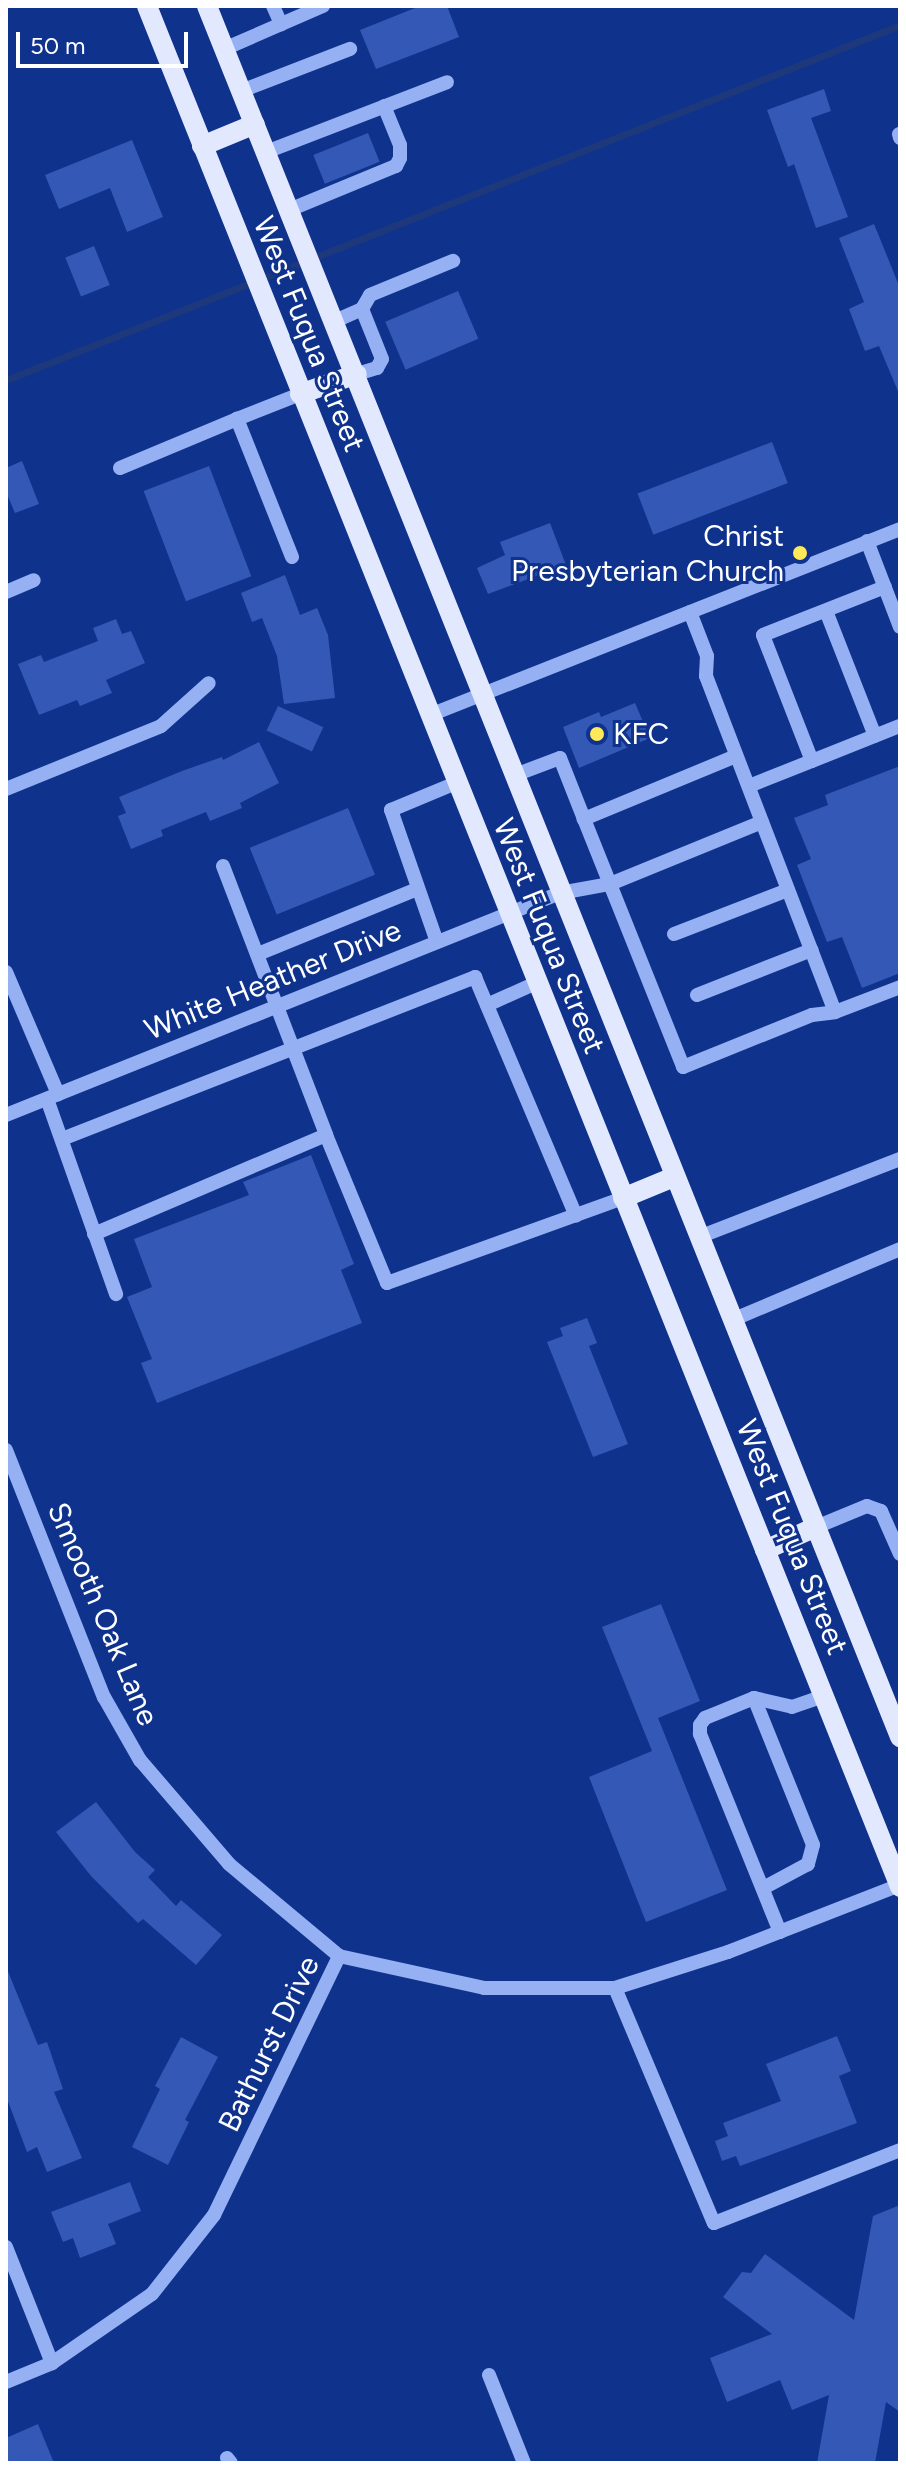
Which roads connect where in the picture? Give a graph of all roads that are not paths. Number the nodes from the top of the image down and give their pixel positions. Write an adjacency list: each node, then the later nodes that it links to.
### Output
1 (147, 6): 12 (main road, West Fuqua Street)
2 (207, 6): 6 (main road, West Fuqua Street)
3 (273, 6): 5 (street)
4 (323, 6): 5 (street)
5 (281, 24): 6 (street)
6 (224, 49): 9 (main road, West Fuqua Street)
7 (350, 49): 9 (street)
8 (447, 82): 10 (street)
9 (241, 91): 11 (main road, West Fuqua Street)
10 (384, 106): 13 (street); 14 (street)
11 (255, 124): 12 (main road); 13 (main road, West Fuqua Street)
12 (202, 146): 19 (main road, West Fuqua Street)
13 (266, 152): 14 (main road, West Fuqua Street)
14 (293, 220): 17 (main road, West Fuqua Street)
15 (453, 261): 16 (street)
16 (362, 309): 17 (street); 18 (street)
17 (335, 321): 18 (main road, West Fuqua Street)
18 (357, 374): 19 (main road); 32 (main road, West Fuqua Street)
19 (300, 394): 20 (street); 33 (main road, West Fuqua Street)
20 (237, 419): 21 (street); 24 (street)
21 (120, 468)
22 (900, 529): 23 (street)
23 (867, 541): 26 (street); 29 (street)
24 (292, 557)
25 (34, 580): 27 (street)
26 (885, 587): 28 (street); 30 (street)
27 (6, 592)
28 (826, 611): 35 (street); 37 (street)
29 (690, 612): 32 (street); 36 (street)
30 (900, 627)
31 (209, 683): 41 (street)
32 (484, 692): 33 (street); 38 (main road, West Fuqua Street)
33 (430, 715): 39 (main road, West Fuqua Street)
34 (900, 726): 35 (street)
35 (875, 736): 37 (street)
36 (736, 756): 40 (street); 42 (street)
37 (812, 761): 40 (street)
38 (515, 775): 42 (street); 48 (main road, West Fuqua Street)
39 (456, 783): 46 (street); 49 (main road, West Fuqua Street)
40 (749, 786): 43 (street)
41 (6, 789)
42 (584, 819): 45 (street)
43 (762, 822): 45 (street, White Heather Drive); 47 (street)
44 (223, 866): 53 (street)
45 (610, 884): 48 (street, White Heather Drive); 60 (street)
46 (417, 889): 51 (street); 53 (street)
47 (788, 890): 50 (street); 52 (street)
48 (560, 893): 49 (street, White Heather Drive); 67 (main road, West Fuqua Street)
49 (508, 914): 51 (street, White Heather Drive); 55 (main road, West Fuqua Street)
50 (674, 934)
51 (437, 942): 59 (street, White Heather Drive)
52 (811, 950): 57 (street); 60 (street)
53 (258, 954): 59 (street)
54 (6, 972): 62 (street)
55 (536, 983): 58 (street); 68 (main road, West Fuqua Street)
56 (900, 987): 60 (street)
57 (697, 995)
58 (487, 1005): 61 (street); 69 (street)
59 (278, 1006): 61 (street); 62 (street, White Heather Drive)
60 (835, 1012)
61 (292, 1049): 64 (street); 65 (street)
62 (53, 1097): 63 (street, White Heather Drive); 65 (street)
63 (6, 1115)
64 (326, 1135): 69 (street); 70 (street)
65 (62, 1139): 70 (street)
66 (900, 1159): 71 (street)
67 (674, 1177): 68 (main road); 71 (main road, West Fuqua Street)
68 (623, 1198): 69 (street); 77 (main road, West Fuqua Street)
69 (576, 1216)
70 (94, 1234): 73 (street)
71 (699, 1237): 74 (main road, West Fuqua Street)
72 (900, 1249): 74 (street)
73 (116, 1294)
74 (732, 1320): 76 (main road, West Fuqua Street)
75 (6, 1450): 85 (street, Smooth Oak Lane)
76 (816, 1527): 77 (main road); 78 (street); 81 (main road, West Fuqua Street)
77 (765, 1550): 79 (main road, West Fuqua Street)
78 (900, 1554)
79 (824, 1696): 80 (street); 82 (main road, West Fuqua Street)
80 (754, 1698): 83 (street); 83 (street)
81 (898, 1725)
82 (900, 1885): 84 (street, Bathurst Drive)
83 (763, 1888): 84 (street)
84 (780, 1932): 86 (street, Bathurst Drive)
85 (339, 1956): 86 (street, Bathurst Drive); 89 (street, Bathurst Drive)
86 (615, 1988): 87 (street)
87 (900, 2150)
88 (6, 2247): 89 (street)
89 (52, 2363): 91 (street, Bathurst Drive)
90 (489, 2375): 92 (street)
91 (6, 2382)
92 (524, 2463)

